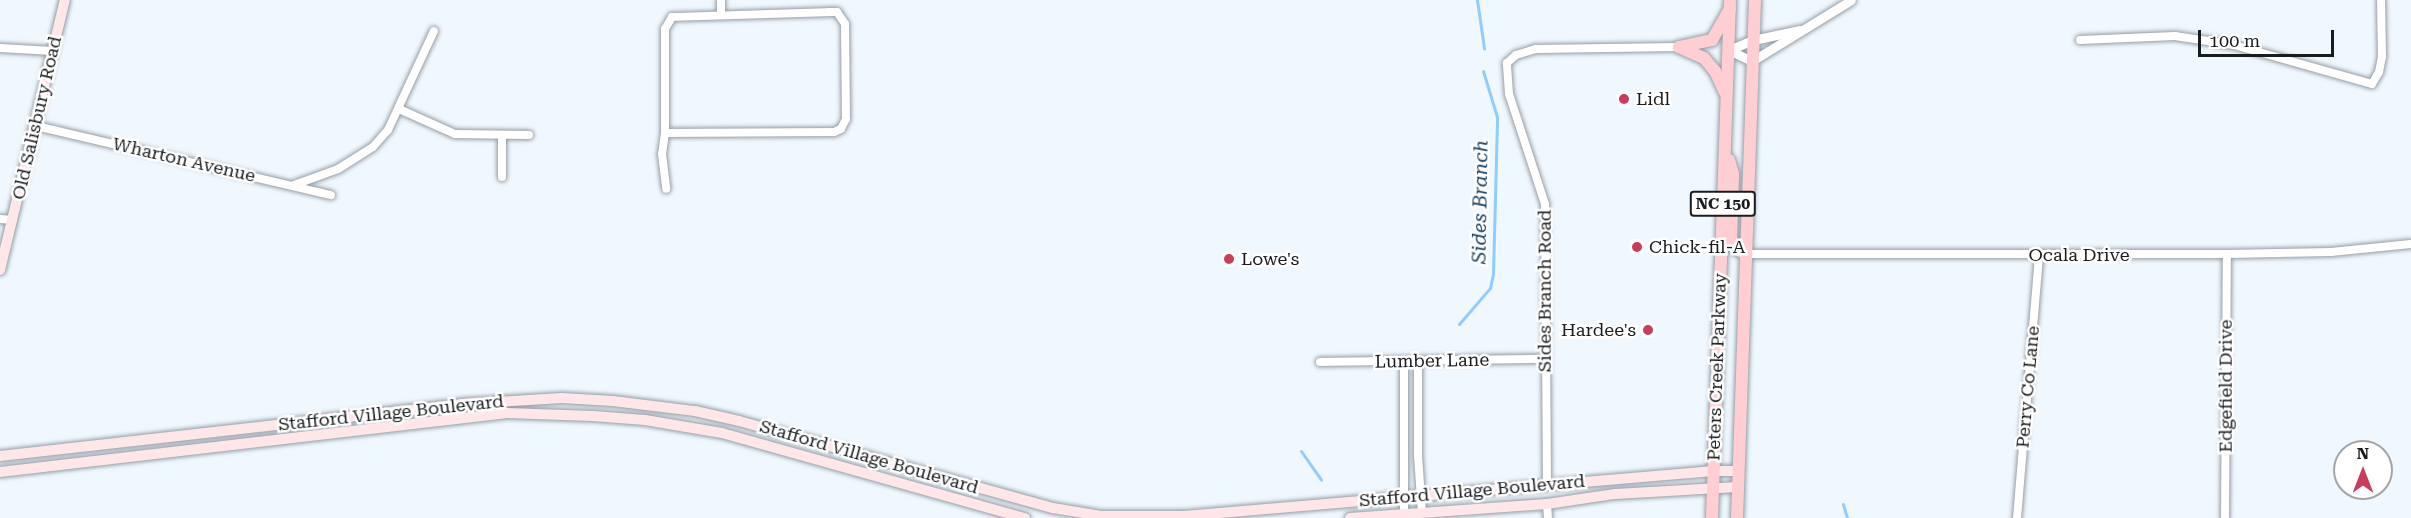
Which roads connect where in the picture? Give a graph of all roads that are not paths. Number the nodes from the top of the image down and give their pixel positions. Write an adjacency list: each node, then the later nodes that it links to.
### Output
1 (65, 0): 15 (main road, Old Salisbury Road)
2 (721, 0): 7 (street)
3 (1755, 0): 10 (main road, Peters Creek Parkway / NC 150)
4 (1851, 0): 8 (street)
5 (2380, 0): 11 (street)
6 (1730, 4): 12 (main road); 14 (main road, Peters Creek Parkway / NC 150)
7 (721, 15): 20 (street); 20 (street)
8 (1805, 29): 10 (street); 16 (street)
9 (434, 31): 18 (street)
10 (1753, 40): 14 (street); 16 (main road, Peters Creek Parkway / NC 150)
11 (2080, 40)
12 (1679, 47): 17 (main road); 35 (street, Sides Branch Road)
13 (0, 48): 15 (street)
14 (1728, 50): 16 (street); 17 (main road, Peters Creek Parkway / NC 150)
15 (53, 51): 19 (main road, Old Salisbury Road)
16 (1752, 61): 31 (main road, Peters Creek Parkway / NC 150)
17 (1727, 98): 23 (main road, Peters Creek Parkway / NC 150)
18 (399, 109): 21 (street); 25 (street)
19 (36, 126): 25 (street, Wharton Avenue); 29 (main road, Old Salisbury Road)
20 (665, 133): 26 (street)
21 (502, 135): 22 (street); 24 (street)
22 (529, 135)
23 (1725, 144): 31 (main road); 42 (main road, Peters Creek Parkway / NC 150)
24 (502, 177)
25 (292, 186): 27 (street, Wharton Avenue)
26 (666, 189)
27 (331, 195)
28 (0, 219): 29 (street)
29 (13, 220): 34 (main road, Old Salisbury Road)
30 (2411, 244): 32 (street, Ocala Drive)
31 (1746, 254): 33 (street, Ocala Drive); 43 (main road, Peters Creek Parkway / NC 150)
32 (2227, 254): 33 (street, Ocala Drive); 59 (street, Edgefield Drive)
33 (2039, 255): 58 (street, Perry Co Lane)
34 (0, 270)
35 (1545, 359): 37 (street, Lumber Lane); 45 (street, Sides Branch Road)
36 (1404, 361): 37 (street, Lumber Lane); 38 (street, Lumber Lane); 39 (street)
37 (1418, 361): 40 (street)
38 (1320, 362)
39 (1403, 428): 40 (street); 49 (street)
40 (1418, 428): 48 (street)
41 (0, 456): 49 (main road, Stafford Village Boulevard)
42 (1713, 471): 43 (main road, Stafford Village Boulevard); 45 (main road, Stafford Village Boulevard); 46 (main road, Peters Creek Parkway / NC 150)
43 (1738, 471): 47 (main road, Peters Creek Parkway / NC 150)
44 (0, 472): 53 (main road, Stafford Village Boulevard)
45 (1547, 485): 48 (main road, Stafford Village Boulevard)
46 (1713, 487): 47 (main road, Stafford Village Boulevard); 50 (main road, Stafford Village Boulevard); 56 (main road, Peters Creek Parkway / NC 150)
47 (1738, 487): 57 (main road, Peters Creek Parkway / NC 150)
48 (1422, 495): 49 (main road, Stafford Village Boulevard); 51 (street)
49 (1403, 496): 52 (street)
50 (1547, 504): 51 (main road, Stafford Village Boulevard); 55 (street)
51 (1422, 513): 52 (main road, Stafford Village Boulevard)
52 (1404, 514): 54 (main road, Stafford Village Boulevard)
53 (1024, 518)
54 (1350, 518)
55 (1548, 518)
56 (1712, 518)
57 (1737, 518)
58 (2017, 518)
59 (2225, 518)

